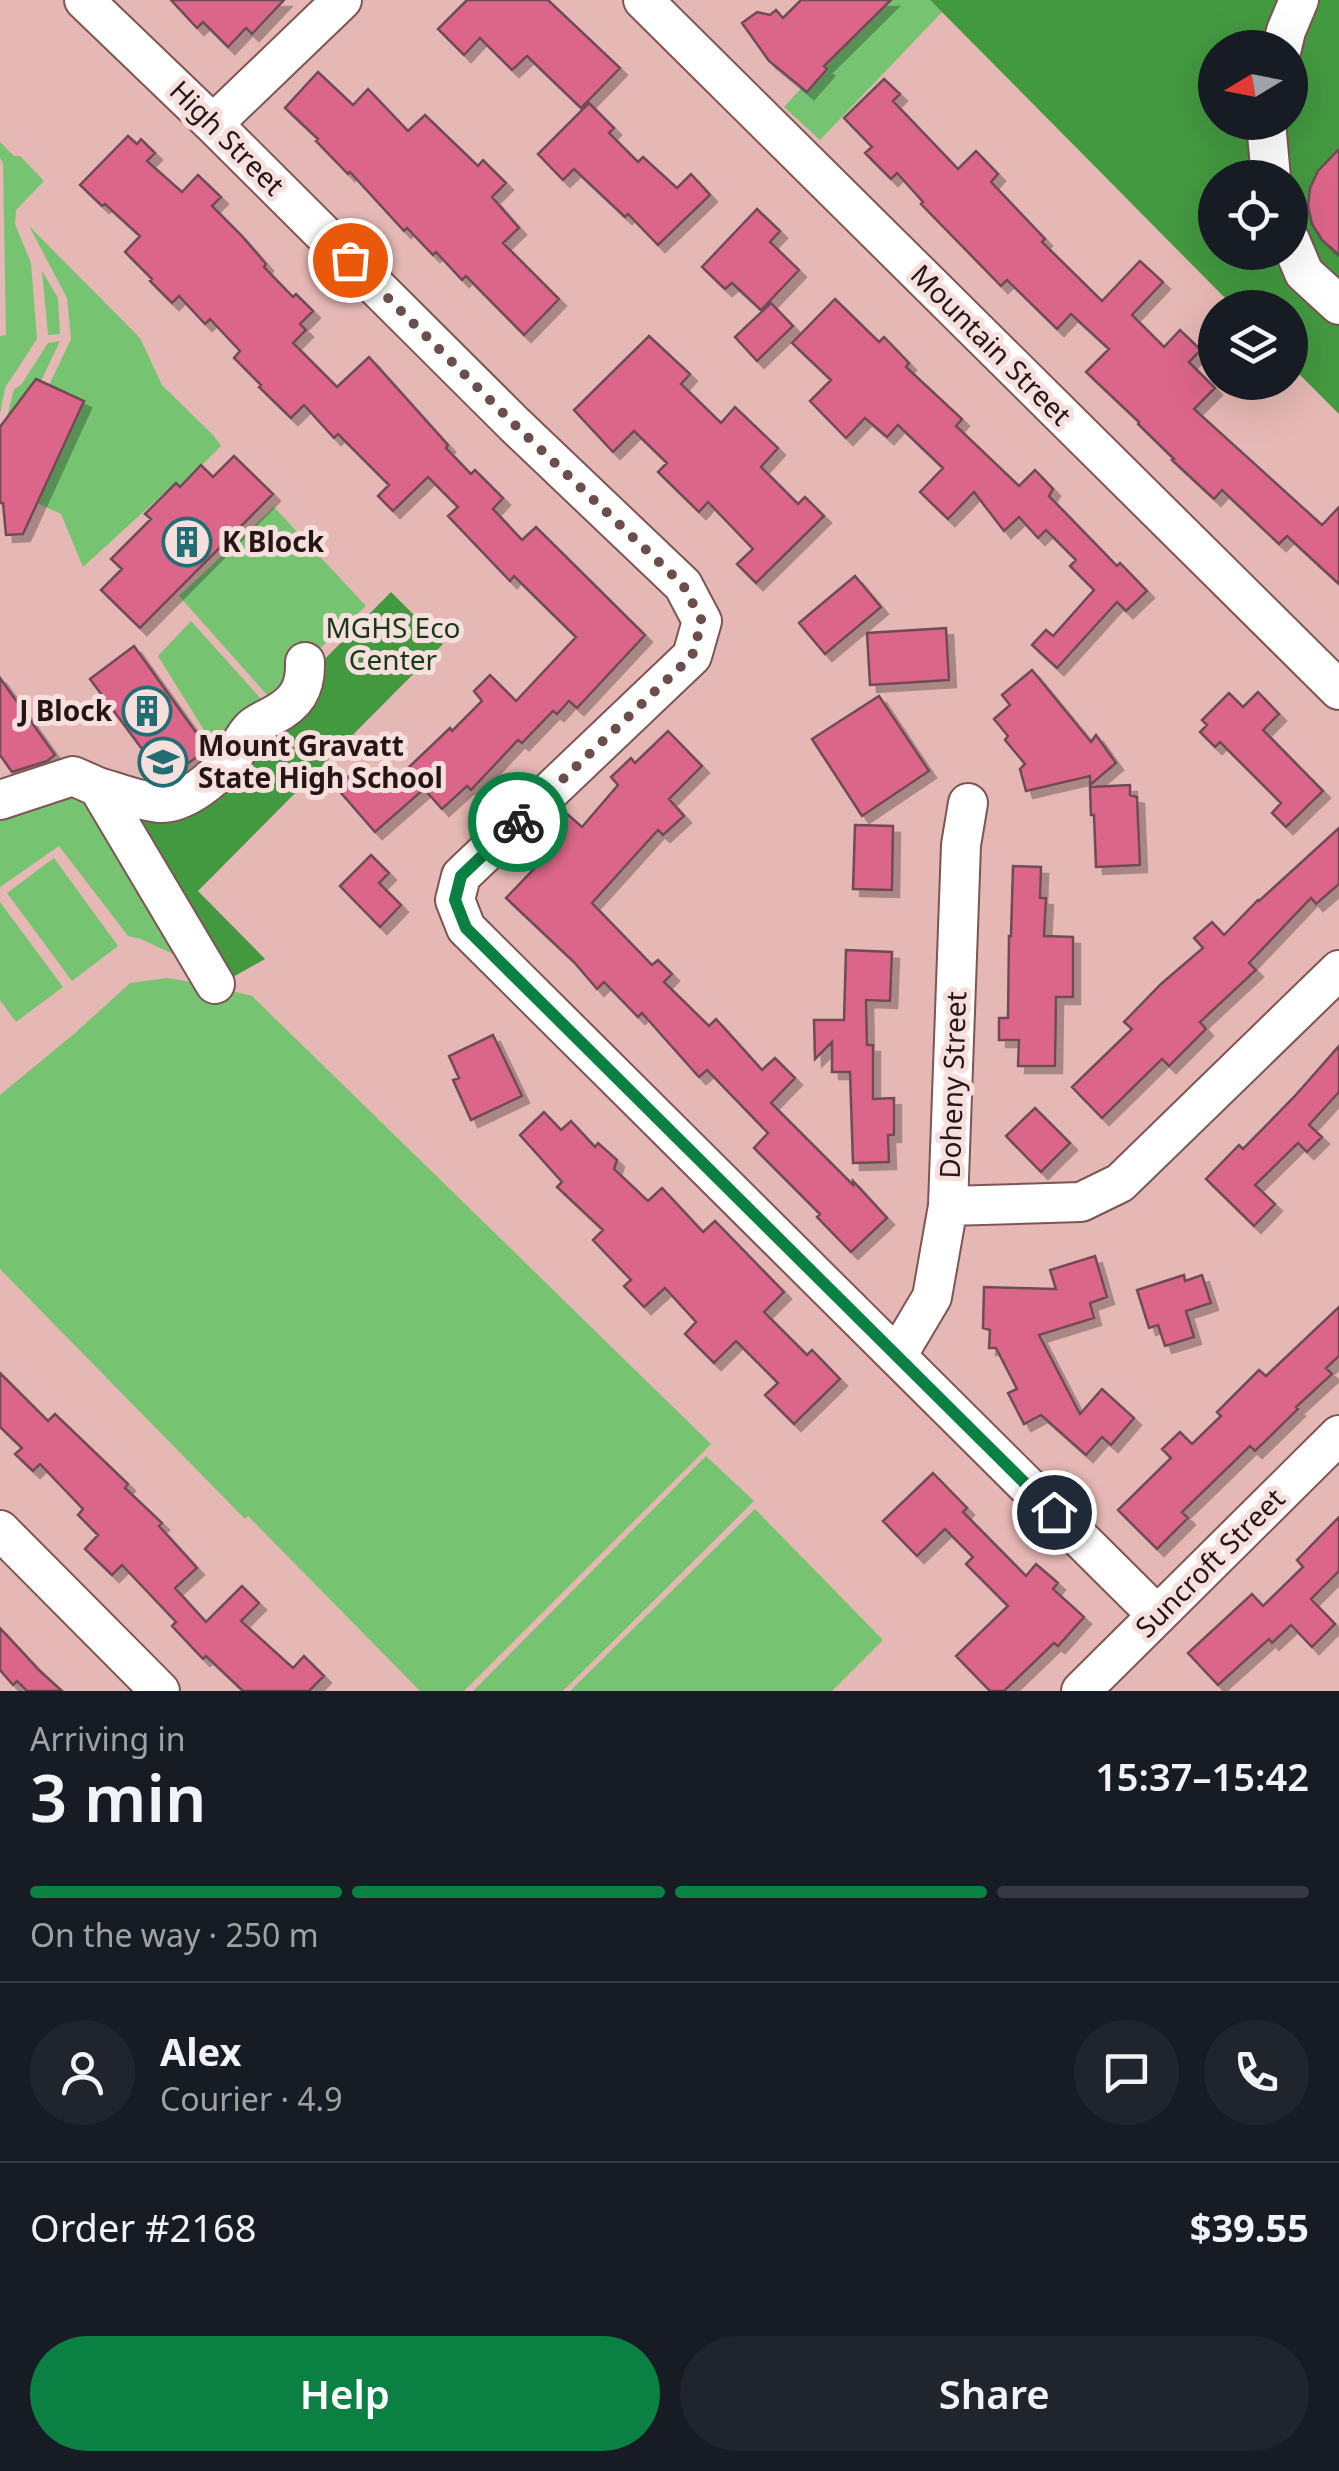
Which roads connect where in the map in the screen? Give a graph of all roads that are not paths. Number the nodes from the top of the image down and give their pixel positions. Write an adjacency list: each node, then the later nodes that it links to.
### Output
1 (84, 0): 6 (street, High Street)
2 (342, 0): 6 (street)
3 (643, 0): 10 (street, Mountain Street)
4 (1299, 0): 5 (street)
5 (1286, 30)
6 (213, 124): 17 (street, High Street)
7 (1303, 270): 8 (street)
8 (1339, 304)
9 (305, 662): 11 (street)
10 (1339, 690)
11 (98, 787): 12 (street); 15 (street)
12 (0, 800)
13 (968, 803): 16 (street, Doheny Street)
14 (1339, 970): 16 (street)
15 (215, 984)
16 (948, 1206): 17 (street, Doheny Street)
17 (897, 1356): 20 (street)
18 (1339, 1435): 20 (street, Suncroft Street)
19 (0, 1530): 21 (street)
20 (1158, 1615): 22 (street, Suncroft Street)
21 (160, 1691)
22 (1081, 1691)

